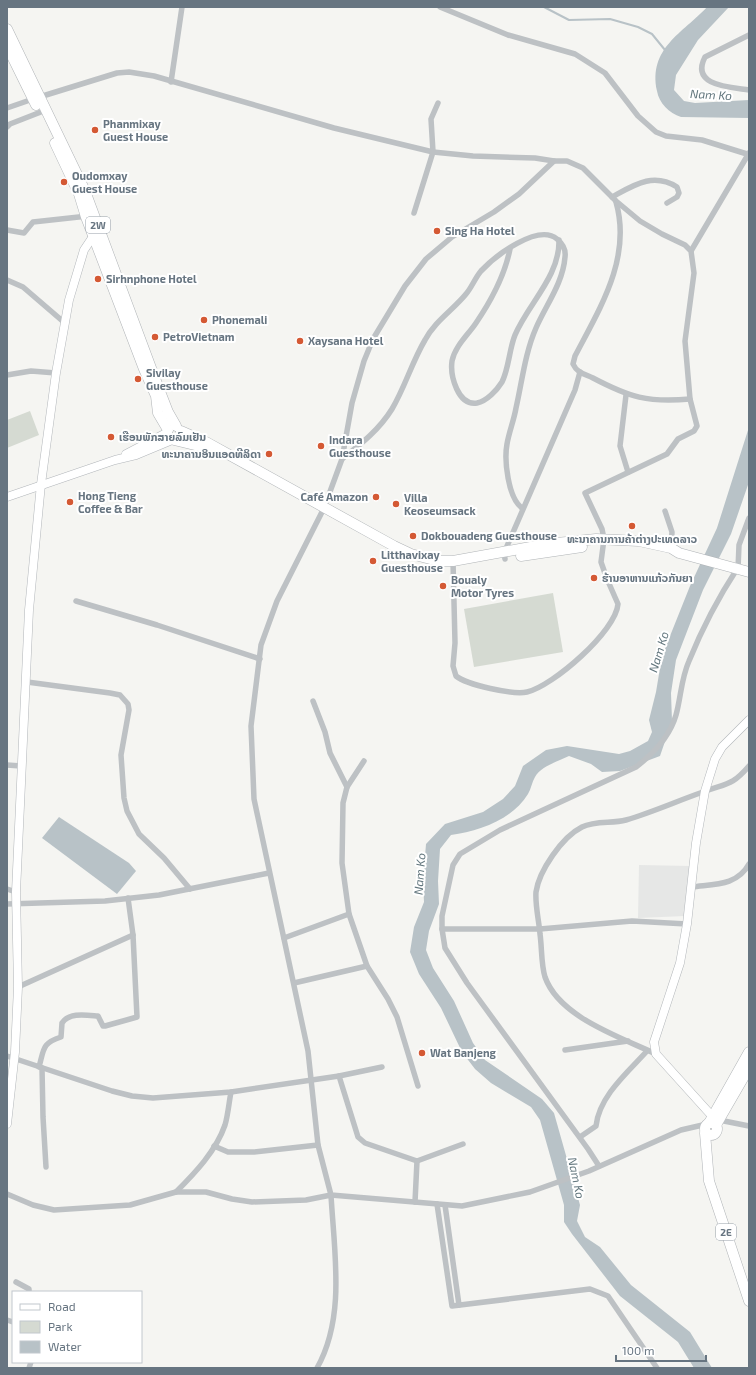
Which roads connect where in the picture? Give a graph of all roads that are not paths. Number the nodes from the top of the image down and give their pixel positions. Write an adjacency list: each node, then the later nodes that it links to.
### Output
1 (182, 7): 6 (street)
2 (440, 7): 14 (street)
3 (7, 29): 8 (highway, 2W)
4 (749, 35): 7 (street)
5 (7, 46): 8 (highway, 2W)
6 (171, 82): 8 (street); 13 (street)
7 (749, 90)
8 (36, 98): 10 (street); 11 (highway, 2W)
9 (438, 104): 13 (street)
10 (7, 108)
11 (43, 111): 12 (street); 19 (highway, 2W)
12 (7, 127)
13 (433, 152): 15 (street); 18 (street)
14 (748, 153): 24 (street)
15 (554, 160): 16 (street); 33 (street)
16 (614, 199): 17 (street); 24 (street); 27 (street)
17 (667, 203)
18 (414, 213)
19 (90, 215): 20 (street); 21 (highway, 2W)
20 (7, 230)
21 (97, 232): 26 (street); 32 (highway, 2W)
22 (559, 240): 23 (street); 23 (street); 37 (street)
23 (510, 249): 33 (street)
24 (691, 250): 31 (street)
25 (7, 280): 26 (street)
26 (66, 324): 28 (street)
27 (580, 372): 30 (street); 37 (street)
28 (56, 374): 29 (street); 35 (street)
29 (7, 375)
30 (626, 395): 31 (street); 34 (street)
31 (690, 400): 34 (street)
32 (173, 433): 35 (street); 38 (highway)
33 (342, 458): 38 (street)
34 (628, 472): 41 (street)
35 (41, 484): 36 (street); 49 (street)
36 (7, 497)
37 (522, 508): 43 (street)
38 (323, 510): 44 (highway); 48 (street)
39 (665, 512): 42 (street)
40 (749, 518): 45 (street)
41 (603, 542): 42 (highway); 43 (highway); 44 (street)
42 (679, 552): 45 (highway)
43 (504, 556): 44 (highway)
44 (453, 564)
45 (736, 569): 46 (highway); 69 (street)
46 (749, 572)
47 (76, 601): 48 (street)
48 (260, 659): 59 (street)
49 (26, 682): 54 (street); 62 (street)
50 (313, 701): 56 (street)
51 (749, 720): 57 (street)
52 (364, 761): 56 (street)
53 (7, 765): 54 (street)
54 (21, 766): 63 (street)
55 (749, 766): 57 (street)
56 (347, 786): 67 (street)
57 (705, 791): 60 (street); 70 (street)
58 (749, 864): 60 (street)
59 (269, 873): 62 (street); 72 (street)
60 (692, 887): 68 (street)
61 (7, 889): 63 (street)
62 (190, 889): 64 (street)
63 (16, 892): 66 (street)
64 (128, 898): 66 (street); 71 (street)
65 (7, 904): 66 (street)
66 (16, 904): 75 (street)
67 (349, 914): 72 (street); 73 (street)
68 (687, 924): 70 (street); 80 (street)
69 (442, 929): 70 (street); 93 (street)
70 (540, 929): 76 (street)
71 (133, 936): 75 (street); 83 (street)
72 (284, 938): 74 (street)
73 (367, 966): 74 (street); 88 (street)
74 (294, 983): 87 (street)
75 (18, 987): 81 (street)
76 (628, 1041): 77 (street); 78 (street)
77 (565, 1050)
78 (648, 1050): 80 (street); 93 (street)
79 (749, 1052): 86 (highway, 2E)
80 (656, 1054): 91 (street)
81 (11, 1057): 83 (street); 90 (street)
82 (382, 1067): 85 (street)
83 (40, 1068): 89 (street); 99 (street)
84 (749, 1068): 86 (highway, 2E)
85 (339, 1076): 87 (street); 97 (street)
86 (742, 1078): 91 (highway, 2E)
87 (311, 1079): 89 (street); 95 (street)
88 (418, 1086)
89 (231, 1092): 96 (street)
90 (7, 1124)
91 (711, 1126): 92 (street); 98 (street); 107 (highway, 2E)
92 (749, 1126)
93 (580, 1137): 98 (street)
94 (464, 1144): 97 (street)
95 (318, 1145): 96 (street); 102 (street)
96 (214, 1146): 100 (street)
97 (417, 1161): 103 (street)
98 (599, 1166): 105 (street)
99 (46, 1167)
100 (176, 1192): 101 (street); 102 (street)
101 (7, 1194)
102 (331, 1195): 103 (street); 111 (street)
103 (415, 1202): 104 (street)
104 (437, 1204): 105 (street); 110 (street)
105 (445, 1205): 110 (street)
106 (16, 1282): 108 (street)
107 (746, 1284): 109 (highway, 2E)
108 (29, 1291)
109 (749, 1301)
110 (460, 1305): 112 (street)
111 (317, 1368)
112 (657, 1368)

